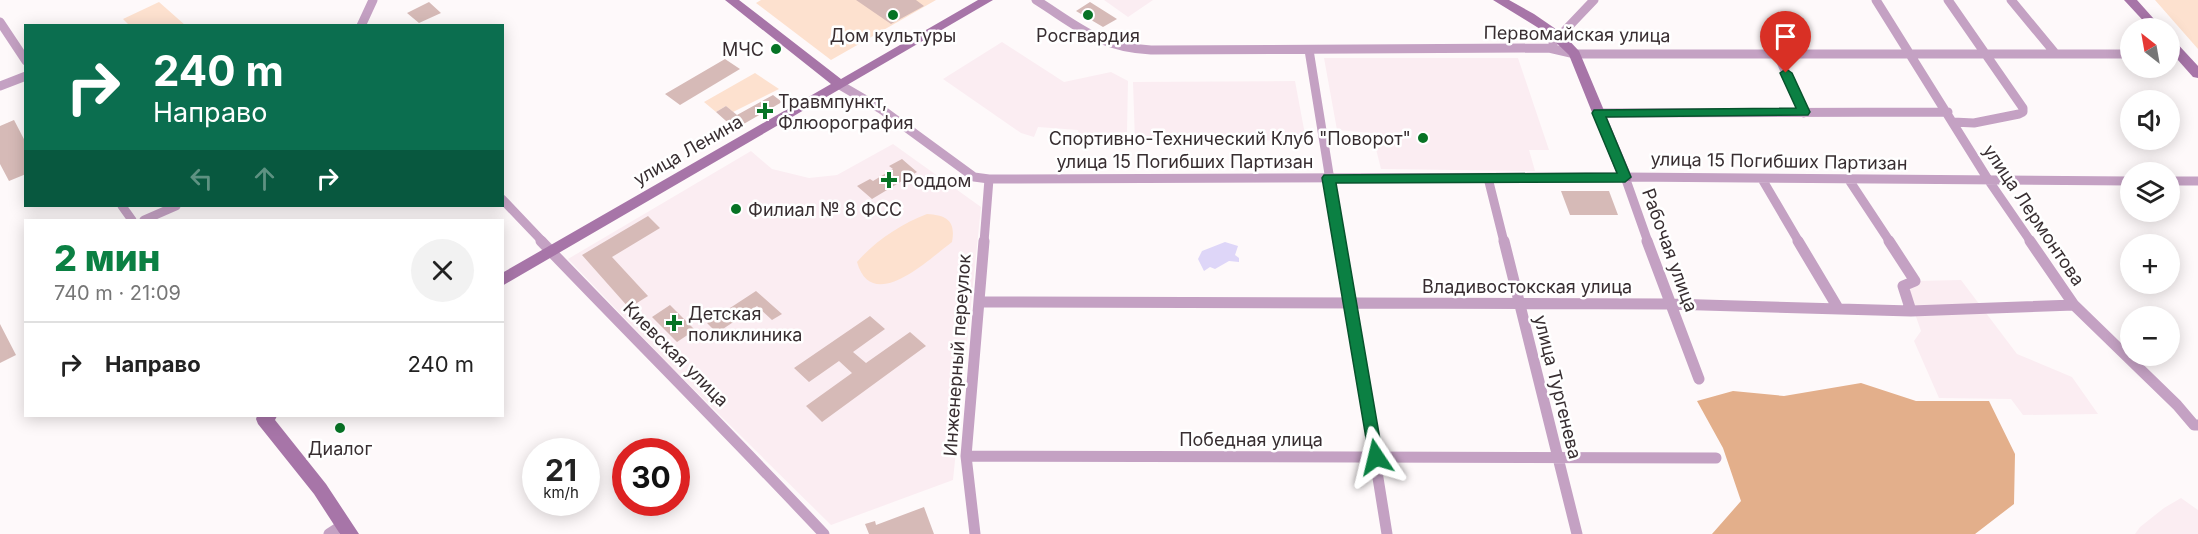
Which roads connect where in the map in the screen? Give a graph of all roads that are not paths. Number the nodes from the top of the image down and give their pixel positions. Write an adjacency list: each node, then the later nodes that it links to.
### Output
1 (374, 0): 13 (street)
2 (730, 0): 27 (main road, улица 15 Погибших Партизан)
3 (987, 0): 27 (main road, улица Ленина)
4 (1036, 0): 16 (street, Первомайская улица)
5 (1498, 0): 14 (main road, Рабочая улица)
6 (1594, 0): 14 (street)
7 (1876, 0): 17 (street, улица Лермонтова)
8 (1948, 0): 19 (street)
9 (2011, 0): 20 (street)
10 (2130, 0): 11 (main road)
11 (2147, 18)
12 (0, 22): 23 (street)
13 (362, 24)
14 (1560, 37): 15 (street); 21 (main road, Рабочая улица)
15 (1549, 48): 16 (street, Первомайская улица); 21 (street, Первомайская улица)
16 (1309, 50): 34 (street)
17 (1911, 52): 18 (street, Первомайская улица); 19 (street, Первомайская улица); 30 (street, улица Лермонтова)
18 (1777, 53): 21 (street, Первомайская улица); 29 (street)
19 (1987, 53): 20 (street, Первомайская улица); 32 (street)
20 (2055, 53): 22 (street, Первомайская улица)
21 (1575, 54): 31 (main road, Рабочая улица)
22 (2120, 54)
23 (24, 58)
24 (2180, 59): 25 (main road)
25 (2198, 74)
26 (24, 77): 28 (street)
27 (840, 85): 36 (street, улица 15 Погибших Партизан); 46 (main road, улица Ленина)
28 (0, 86)
29 (1804, 112): 30 (street); 31 (street)
30 (1948, 112): 32 (street, улица Лермонтова)
31 (1598, 113): 33 (main road, Рабочая улица)
32 (1953, 122): 39 (street, улица Лермонтова)
33 (1625, 177): 35 (street, улица 15 Погибших Партизан); 37 (street, улица 15 Погибших Партизан); 51 (street, Рабочая улица)
34 (1328, 178): 35 (street, улица 15 Погибших Партизан); 36 (street, улица 15 Погибших Партизан); 49 (street)
35 (1488, 178): 50 (street, улица Тургенева)
36 (989, 179): 48 (street, Инженерный переулок)
37 (1762, 179): 38 (street, улица 15 Погибших Партизан); 53 (street)
38 (1849, 180): 39 (street, улица 15 Погибших Партизан); 54 (street)
39 (1989, 181): 40 (street, улица 15 Погибших Партизан); 52 (street, улица Лермонтова)
40 (2120, 181)
41 (2180, 181): 42 (street)
42 (2198, 181)
43 (504, 201): 46 (street, Киевская улица)
44 (174, 207): 45 (street)
45 (146, 219)
46 (552, 251): 47 (main road, улица Ленина); 63 (street, Киевская улица)
47 (504, 279)
48 (979, 302): 49 (street, Владивостокская улица); 58 (street, Инженерный переулок)
49 (1349, 302): 50 (street, Владивостокская улица); 59 (street)
50 (1519, 302): 51 (street, Владивостокская улица); 60 (street, улица Тургенева)
51 (1669, 304): 53 (street, Владивостокская улица); 55 (street, Рабочая улица)
52 (2074, 305): 54 (street, Владивостокская улица); 57 (street, улица Лермонтова)
53 (1838, 309): 54 (street, Владивостокская улица)
54 (1911, 311)
55 (1699, 379)
56 (265, 417): 62 (main road)
57 (2196, 425)
58 (966, 456): 59 (street, Победная улица); 64 (street, Инженерный переулок)
59 (1376, 457): 60 (street, Победная улица); 65 (street)
60 (1557, 458): 61 (street, Победная улица); 66 (street, улица Тургенева)
61 (1716, 458)
62 (341, 531)
63 (824, 534)
64 (975, 534)
65 (1387, 534)
66 (1577, 534)

